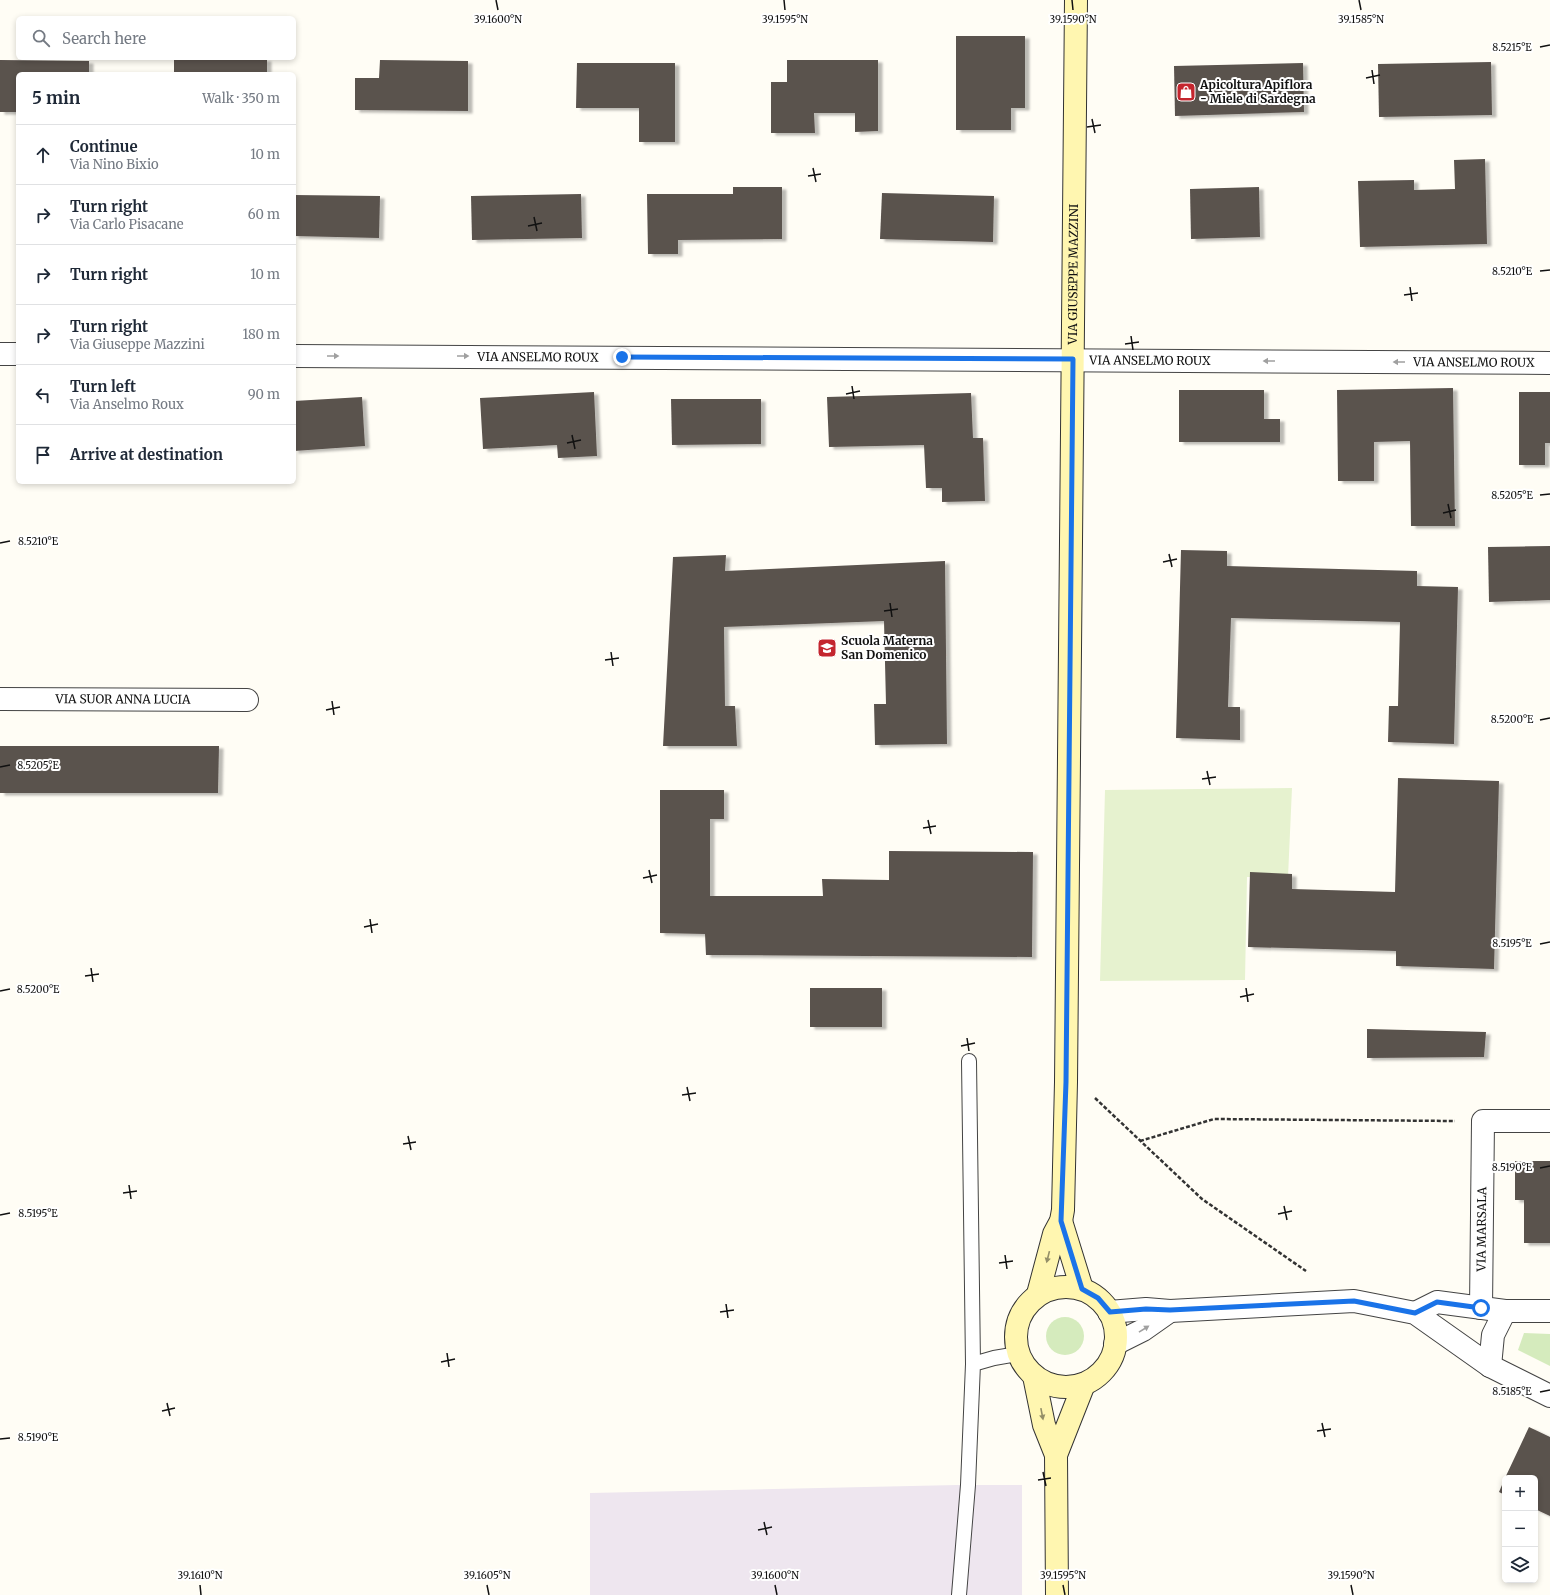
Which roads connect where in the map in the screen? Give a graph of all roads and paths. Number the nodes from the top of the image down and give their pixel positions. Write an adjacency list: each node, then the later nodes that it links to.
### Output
1 (1076, 0): 5 (street, VIA GIUSEPPE MAZZINI)
2 (0, 354): 3 (street)
3 (16, 354)
4 (296, 356): 5 (street, VIA ANSELMO ROUX, one-way to 5)
5 (1073, 359): 6 (street, VIA ANSELMO ROUX, one-way to 5); 10 (street, VIA GIUSEPPE MAZZINI)
6 (1550, 363)
7 (0, 699): 8 (street, VIA SUOR ANNA LUCIA)
8 (247, 700)
9 (969, 1061): 26 (lane)
10 (1066, 1082): 13 (path); 14 (street, VIA GIUSEPPE MAZZINI)
11 (1483, 1121): 12 (street); 13 (path); 18 (street, VIA MARSALA)
12 (1550, 1121)
13 (1140, 1141): 15 (path)
14 (1061, 1221): 16 (street, VIA GIUSEPPE MAZZINI); 17 (street, VIA GIUSEPPE MAZZINI, one-way to 17)
15 (1306, 1271)
16 (1082, 1289): 17 (street); 22 (street)
17 (1038, 1294): 25 (street)
18 (1481, 1308): 21 (street); 23 (street)
19 (1170, 1310): 22 (street); 23 (street); 24 (street, one-way to 19)
20 (1550, 1310): 21 (street)
21 (1505, 1311): 27 (street)
22 (1110, 1312): 24 (street)
23 (1415, 1313): 27 (street)
24 (1115, 1344): 29 (street)
25 (1018, 1354): 26 (lane); 28 (street)
26 (973, 1364): 32 (lane)
27 (1490, 1366): 30 (street)
28 (1034, 1376): 29 (street); 31 (street, one-way to 31)
29 (1084, 1384): 31 (street)
30 (1550, 1396)
31 (1056, 1455): 33 (street)
32 (959, 1595)
33 (1057, 1595)

